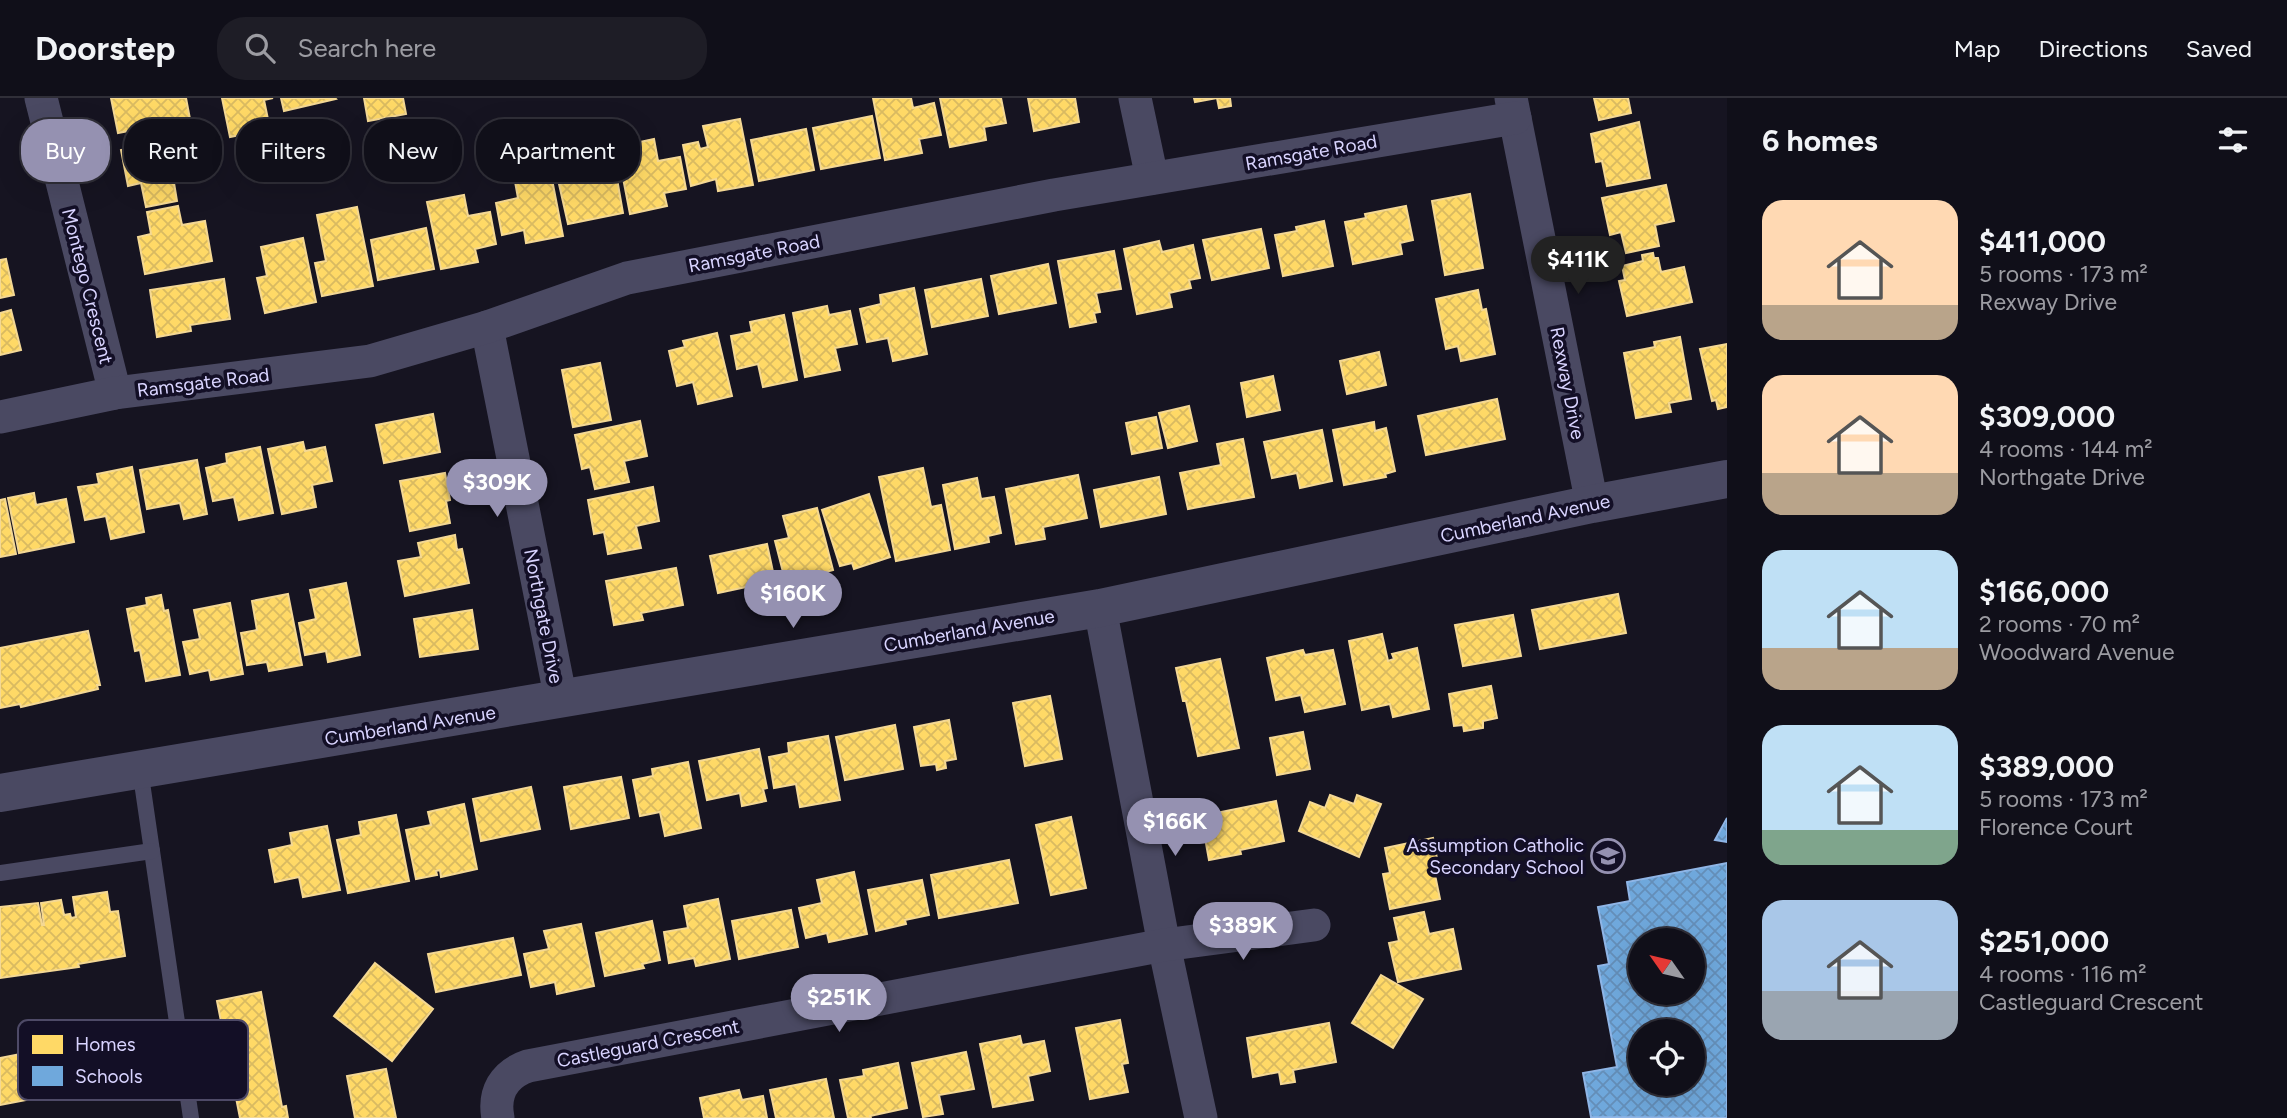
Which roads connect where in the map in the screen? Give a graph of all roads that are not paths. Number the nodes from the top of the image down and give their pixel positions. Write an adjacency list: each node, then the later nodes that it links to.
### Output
1 (41, 98): 6 (street, Montego Crescent)
2 (1135, 98): 4 (street)
3 (1513, 108): 4 (street, Ramsgate Road); 9 (street, Rexway Drive)
4 (1152, 178): 5 (street, Ramsgate Road)
5 (487, 327): 6 (street, Ramsgate Road); 11 (street, Northgate Drive)
6 (115, 393): 7 (street, Ramsgate Road)
7 (0, 417)
8 (1727, 479): 9 (street, Cumberland Avenue)
9 (1592, 504): 10 (street, Cumberland Avenue)
10 (1100, 608): 11 (street, Cumberland Avenue); 17 (street)
11 (561, 700): 12 (street, Cumberland Avenue)
12 (140, 769): 13 (street, Cumberland Avenue); 14 (lane)
13 (0, 793)
14 (152, 851): 15 (lane); 18 (lane)
15 (0, 873)
16 (1314, 925): 17 (street)
17 (1164, 945): 21 (street, Castleguard Crescent); 22 (street)
18 (177, 1020)
19 (188, 1100): 20 (lane)
20 (191, 1118)
21 (498, 1118)
22 (1201, 1118)

